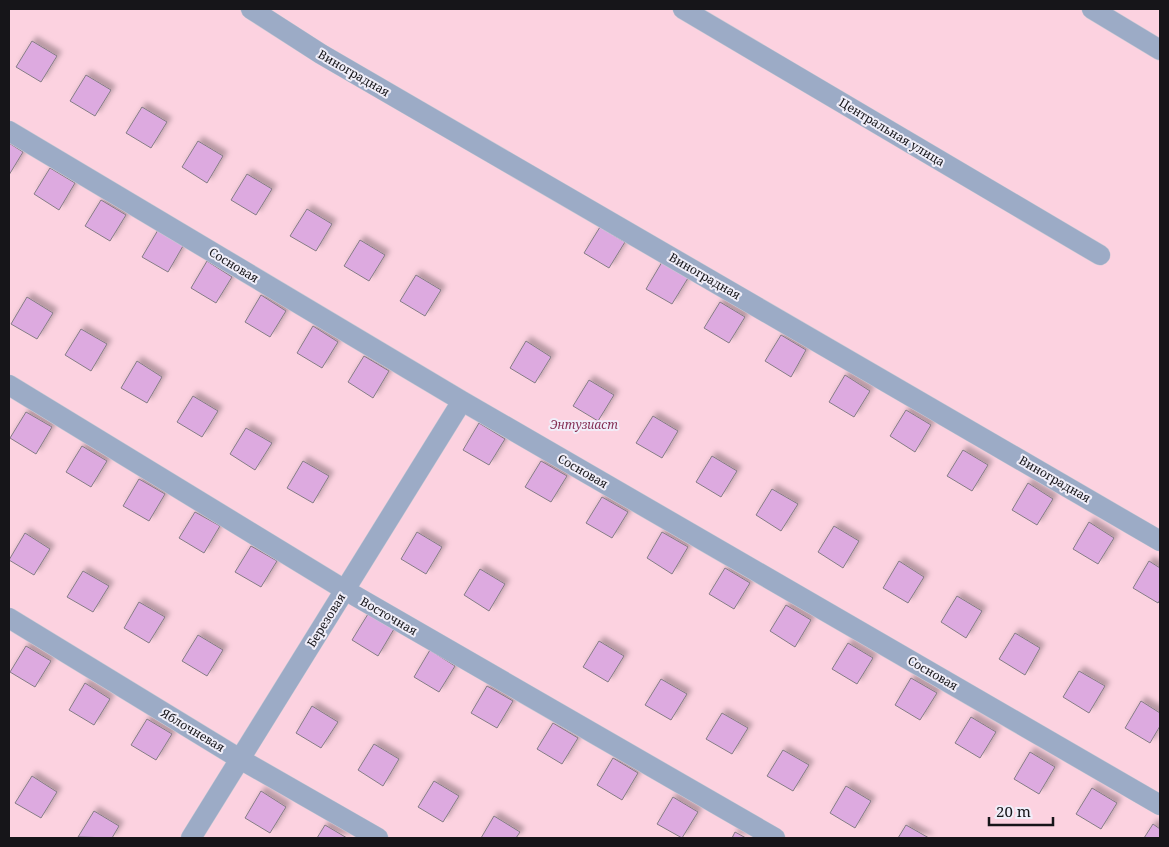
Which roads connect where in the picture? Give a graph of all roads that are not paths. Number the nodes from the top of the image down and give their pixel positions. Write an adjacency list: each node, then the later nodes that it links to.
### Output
1 (250, 9): 9 (street, Виноградная)
2 (683, 9): 6 (street, Центральная улица)
3 (1092, 9): 4 (street)
4 (1160, 50)
5 (9, 131): 8 (street, Сосновая)
6 (1100, 255)
7 (9, 385): 10 (street, Восточная)
8 (462, 401): 10 (street, Березовая); 13 (street, Сосновая)
9 (1160, 540)
10 (345, 590): 12 (street, Березовая); 16 (street, Восточная)
11 (9, 618): 12 (street, Яблочневая)
12 (240, 758): 14 (street, Березовая); 15 (street, Яблочневая)
13 (1160, 805)
14 (191, 838)
15 (378, 838)
16 (775, 838)

